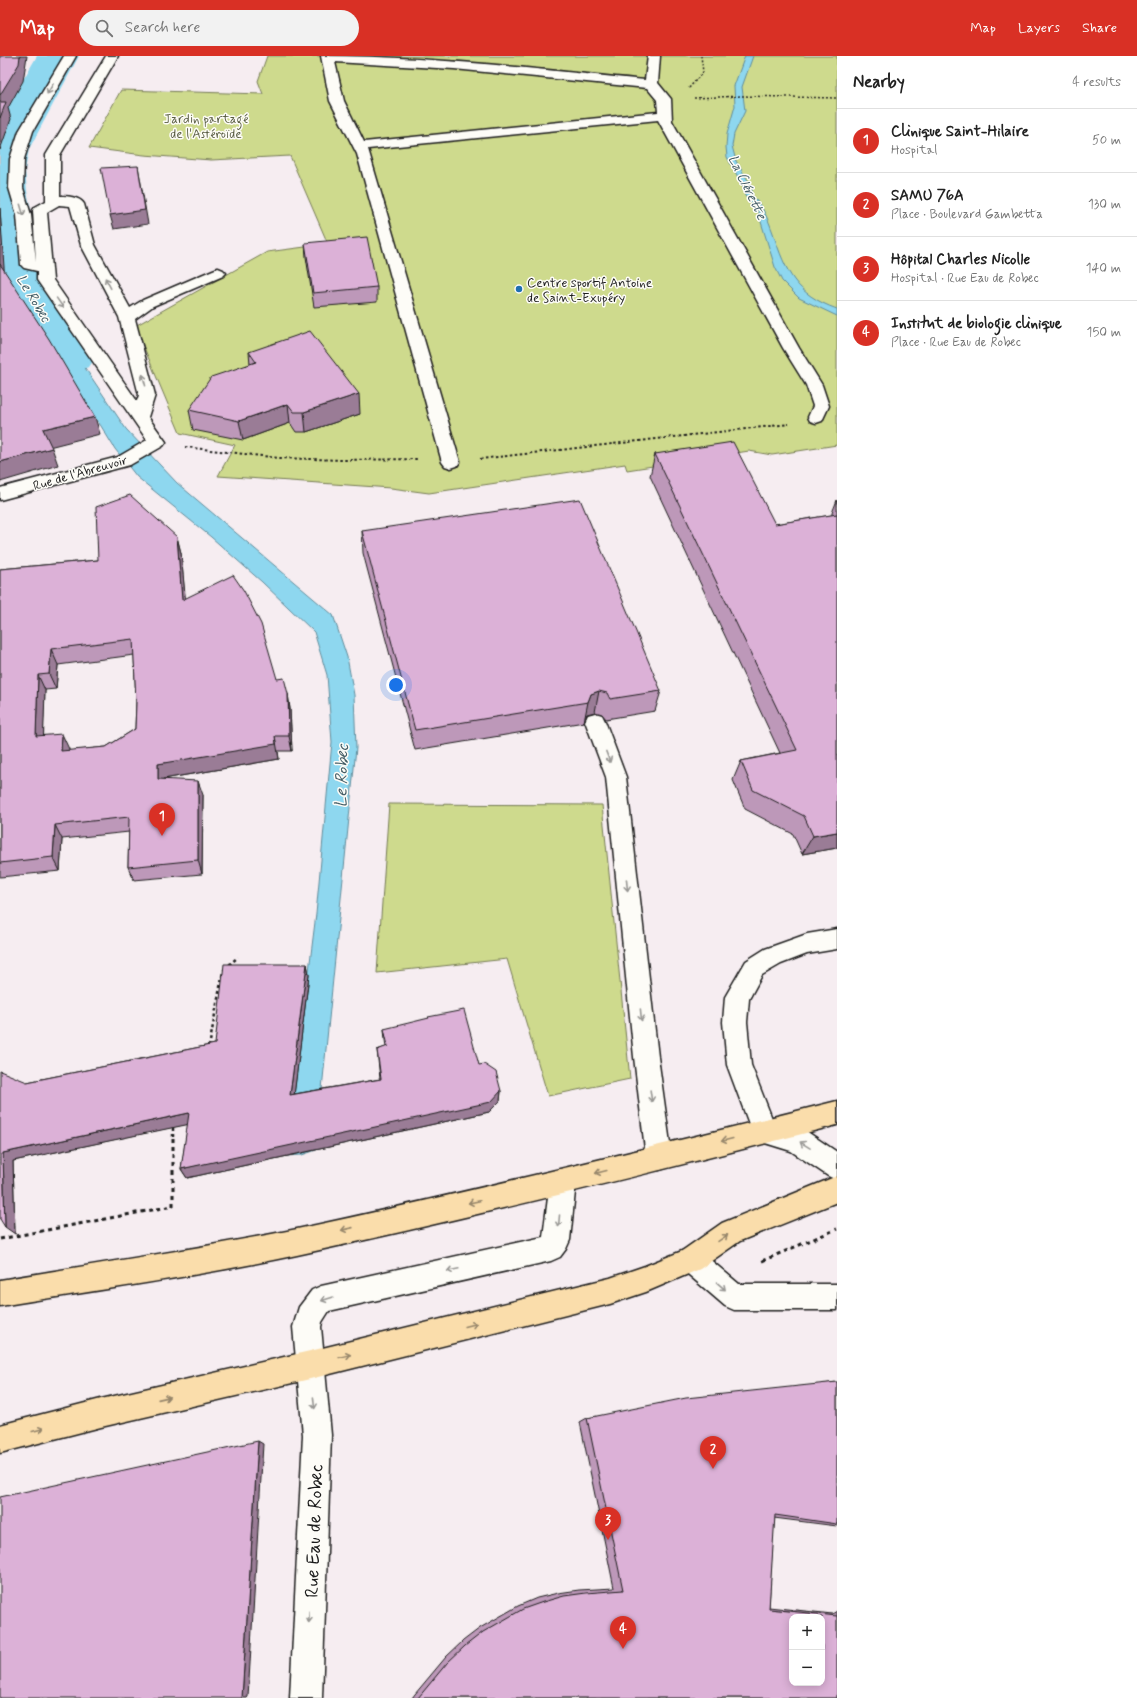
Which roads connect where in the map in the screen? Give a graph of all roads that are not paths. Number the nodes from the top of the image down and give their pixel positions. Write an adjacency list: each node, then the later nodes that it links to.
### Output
1 (70, 56): 9 (street, one-way to 9)
2 (112, 56): 8 (street)
3 (654, 56): 5 (street)
4 (328, 57): 5 (street); 7 (street)
5 (651, 84): 6 (street)
6 (664, 116): 7 (street); 12 (street)
7 (361, 146): 14 (street)
8 (53, 202): 9 (street); 11 (street, one-way to 8)
9 (44, 268): 13 (street, one-way to 13)
10 (218, 273): 11 (street)
11 (127, 317): 13 (street, one-way to 11)
12 (816, 417)
13 (140, 418): 15 (street, Rue de l'Abreuvoir)
14 (451, 462)
15 (0, 494)
16 (595, 721): 20 (street, one-way to 20)
17 (837, 939): 19 (street)
18 (837, 1113): 19 (main road)
19 (764, 1131): 20 (main road, one-way to 20); 21 (street, one-way to 19)
20 (659, 1158): 22 (main road, one-way to 22)
21 (837, 1167)
22 (563, 1182): 25 (main road, one-way to 25); 27 (street, Rue Eau de Robec, one-way to 27)
23 (837, 1189): 24 (main road, one-way to 23)
24 (691, 1260): 26 (street, one-way to 26); 27 (main road, one-way to 24)
25 (0, 1293)
26 (837, 1297)
27 (310, 1364): 28 (main road, one-way to 27); 29 (street, Rue Eau de Robec, one-way to 29)
28 (0, 1439)
29 (306, 1698)

